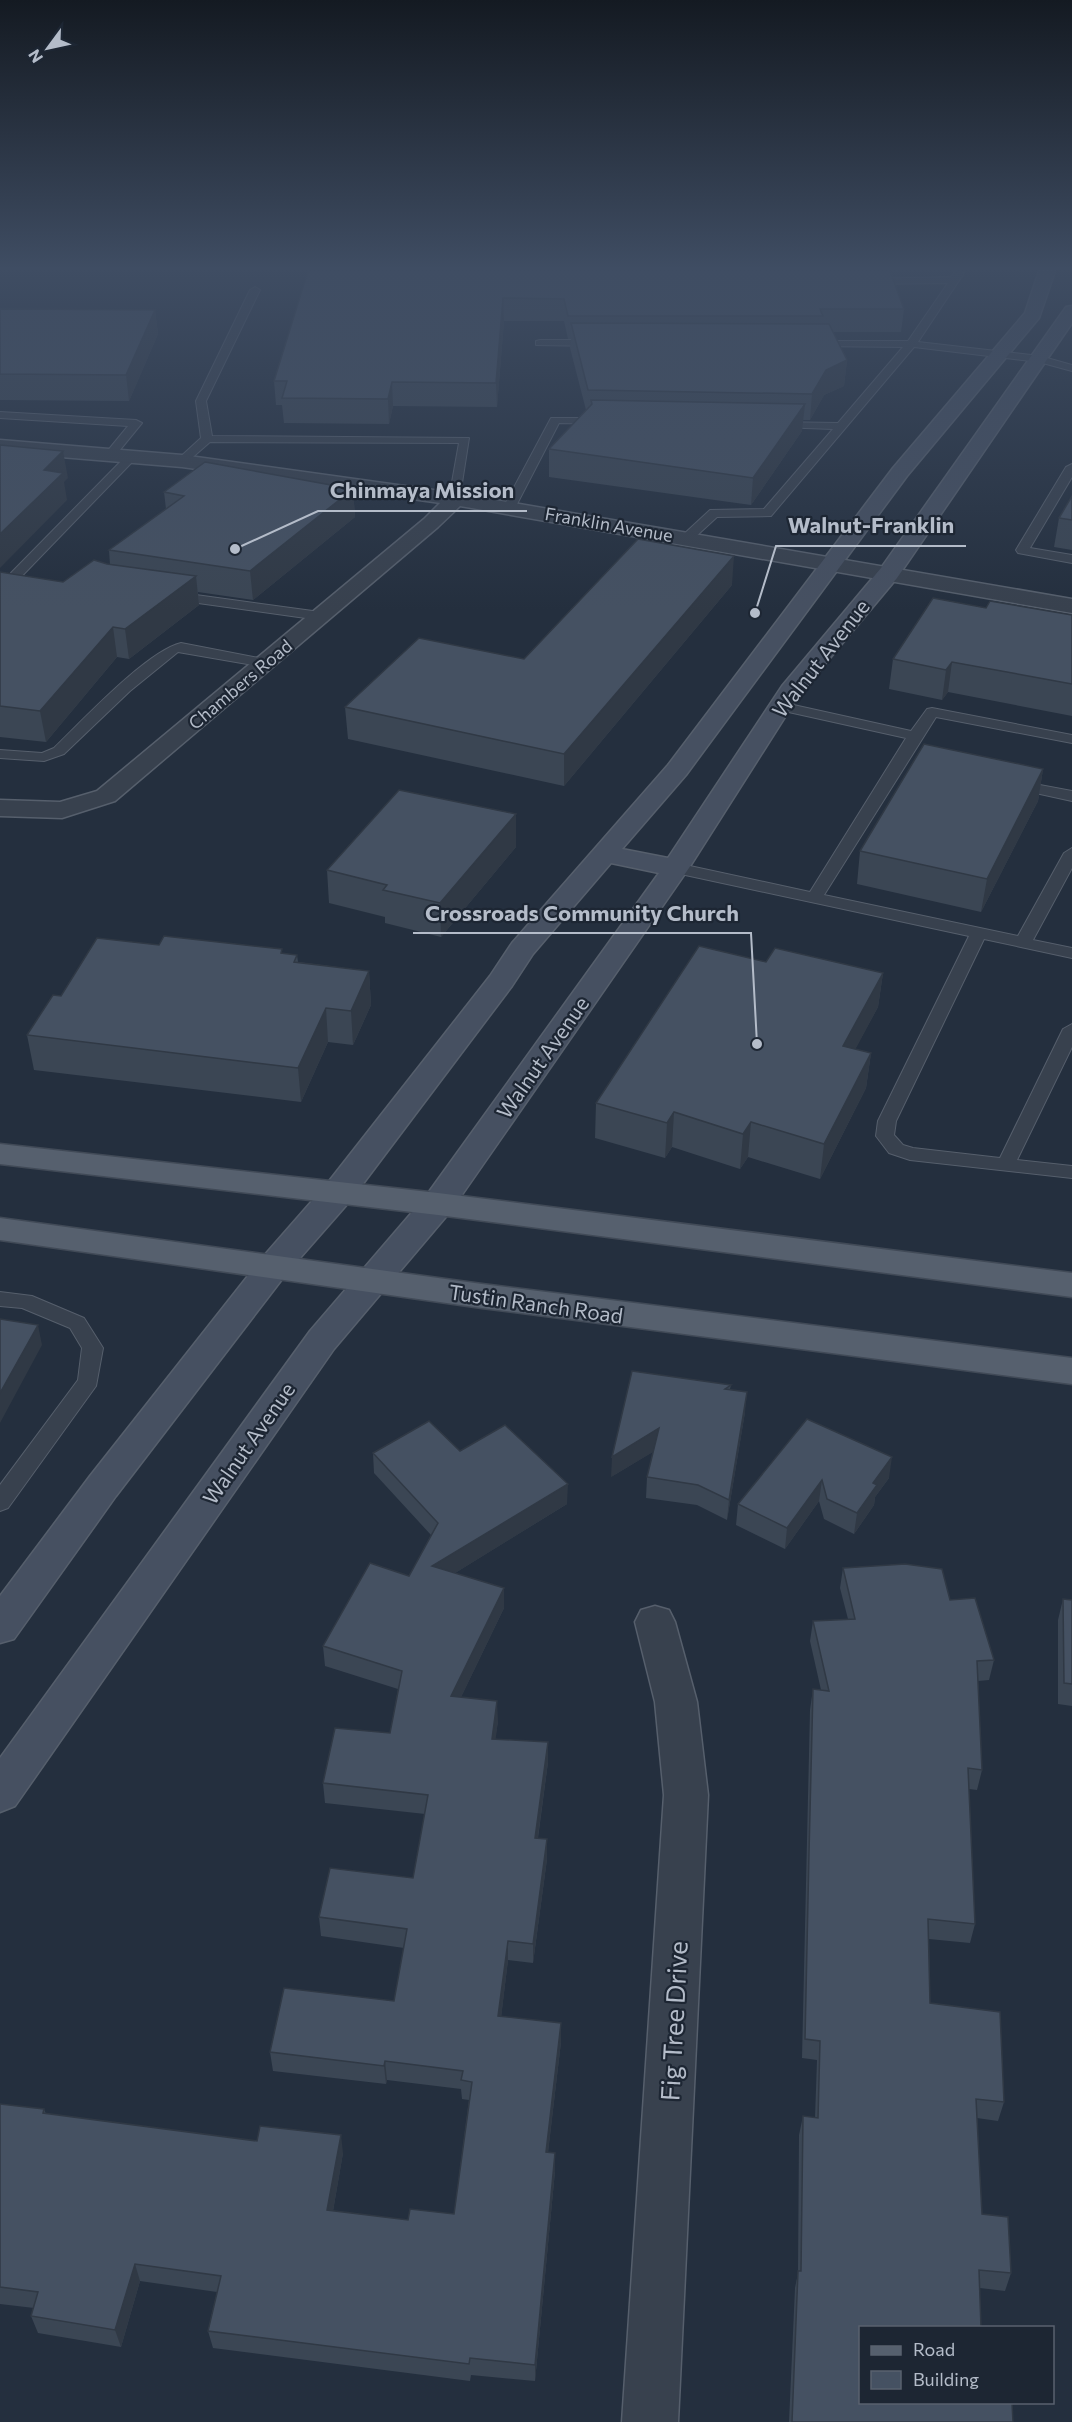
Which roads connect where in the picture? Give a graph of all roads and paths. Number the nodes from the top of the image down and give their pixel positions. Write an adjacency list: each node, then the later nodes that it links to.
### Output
1 (209, 384): 9 (lane)
2 (877, 384): 8 (lane)
3 (972, 384): 21 (main road)
4 (1021, 384): 22 (main road, Walnut Avenue)
5 (0, 415): 11 (lane)
6 (615, 421): 18 (lane)
7 (770, 424): 8 (lane)
8 (842, 426): 19 (lane)
9 (207, 439): 13 (lane); 17 (lane)
10 (0, 446): 11 (street, Franklin Avenue)
11 (111, 454): 12 (street, Franklin Avenue)
12 (132, 456): 13 (street, Franklin Avenue); 23 (lane)
13 (182, 460): 14 (street, Franklin Avenue)
14 (210, 464): 16 (lane); 17 (street, Franklin Avenue)
15 (1072, 467): 20 (lane)
16 (194, 480)
17 (455, 499): 18 (street, Franklin Avenue); 26 (street, Chambers Road)
18 (510, 506): 19 (street, Franklin Avenue)
19 (688, 537): 21 (street, Franklin Avenue)
20 (1072, 559)
21 (831, 563): 22 (street, Franklin Avenue); 36 (main road)
22 (889, 573): 25 (street, Franklin Avenue); 28 (main road, Walnut Avenue)
23 (15, 576)
24 (157, 594): 26 (lane)
25 (1072, 606)
26 (320, 616): 27 (street, Chambers Road)
27 (264, 663): 31 (lane); 34 (street, Chambers Road)
28 (780, 706): 29 (lane); 37 (main road, Walnut Avenue)
29 (915, 736): 30 (lane); 38 (lane)
30 (1072, 739)
31 (0, 754)
32 (1003, 782): 33 (lane)
33 (1072, 796)
34 (0, 808)
35 (1072, 853): 40 (lane)
36 (605, 854): 37 (main road); 46 (main road)
37 (675, 868): 38 (lane); 47 (main road, Walnut Avenue)
38 (814, 898): 39 (lane)
39 (979, 933): 40 (lane); 44 (lane)
40 (1023, 943): 41 (lane)
41 (1072, 953)
42 (1072, 1029): 44 (lane)
43 (0, 1154): 46 (main road)
44 (1005, 1164): 45 (lane)
45 (1072, 1172)
46 (338, 1193): 47 (main road); 49 (main road)
47 (438, 1204): 50 (main road, Walnut Avenue); 51 (main road)
48 (0, 1229): 49 (main road, Tustin Ranch Road)
49 (274, 1266): 50 (main road, Tustin Ranch Road); 56 (main road)
50 (373, 1281): 53 (main road, Tustin Ranch Road); 57 (main road, Walnut Avenue)
51 (1072, 1285)
52 (0, 1299): 54 (lane)
53 (1072, 1371)
54 (0, 1502)
55 (655, 1622): 58 (street, Fig Tree Drive)
56 (0, 1627)
57 (0, 1793)
58 (650, 2422)

